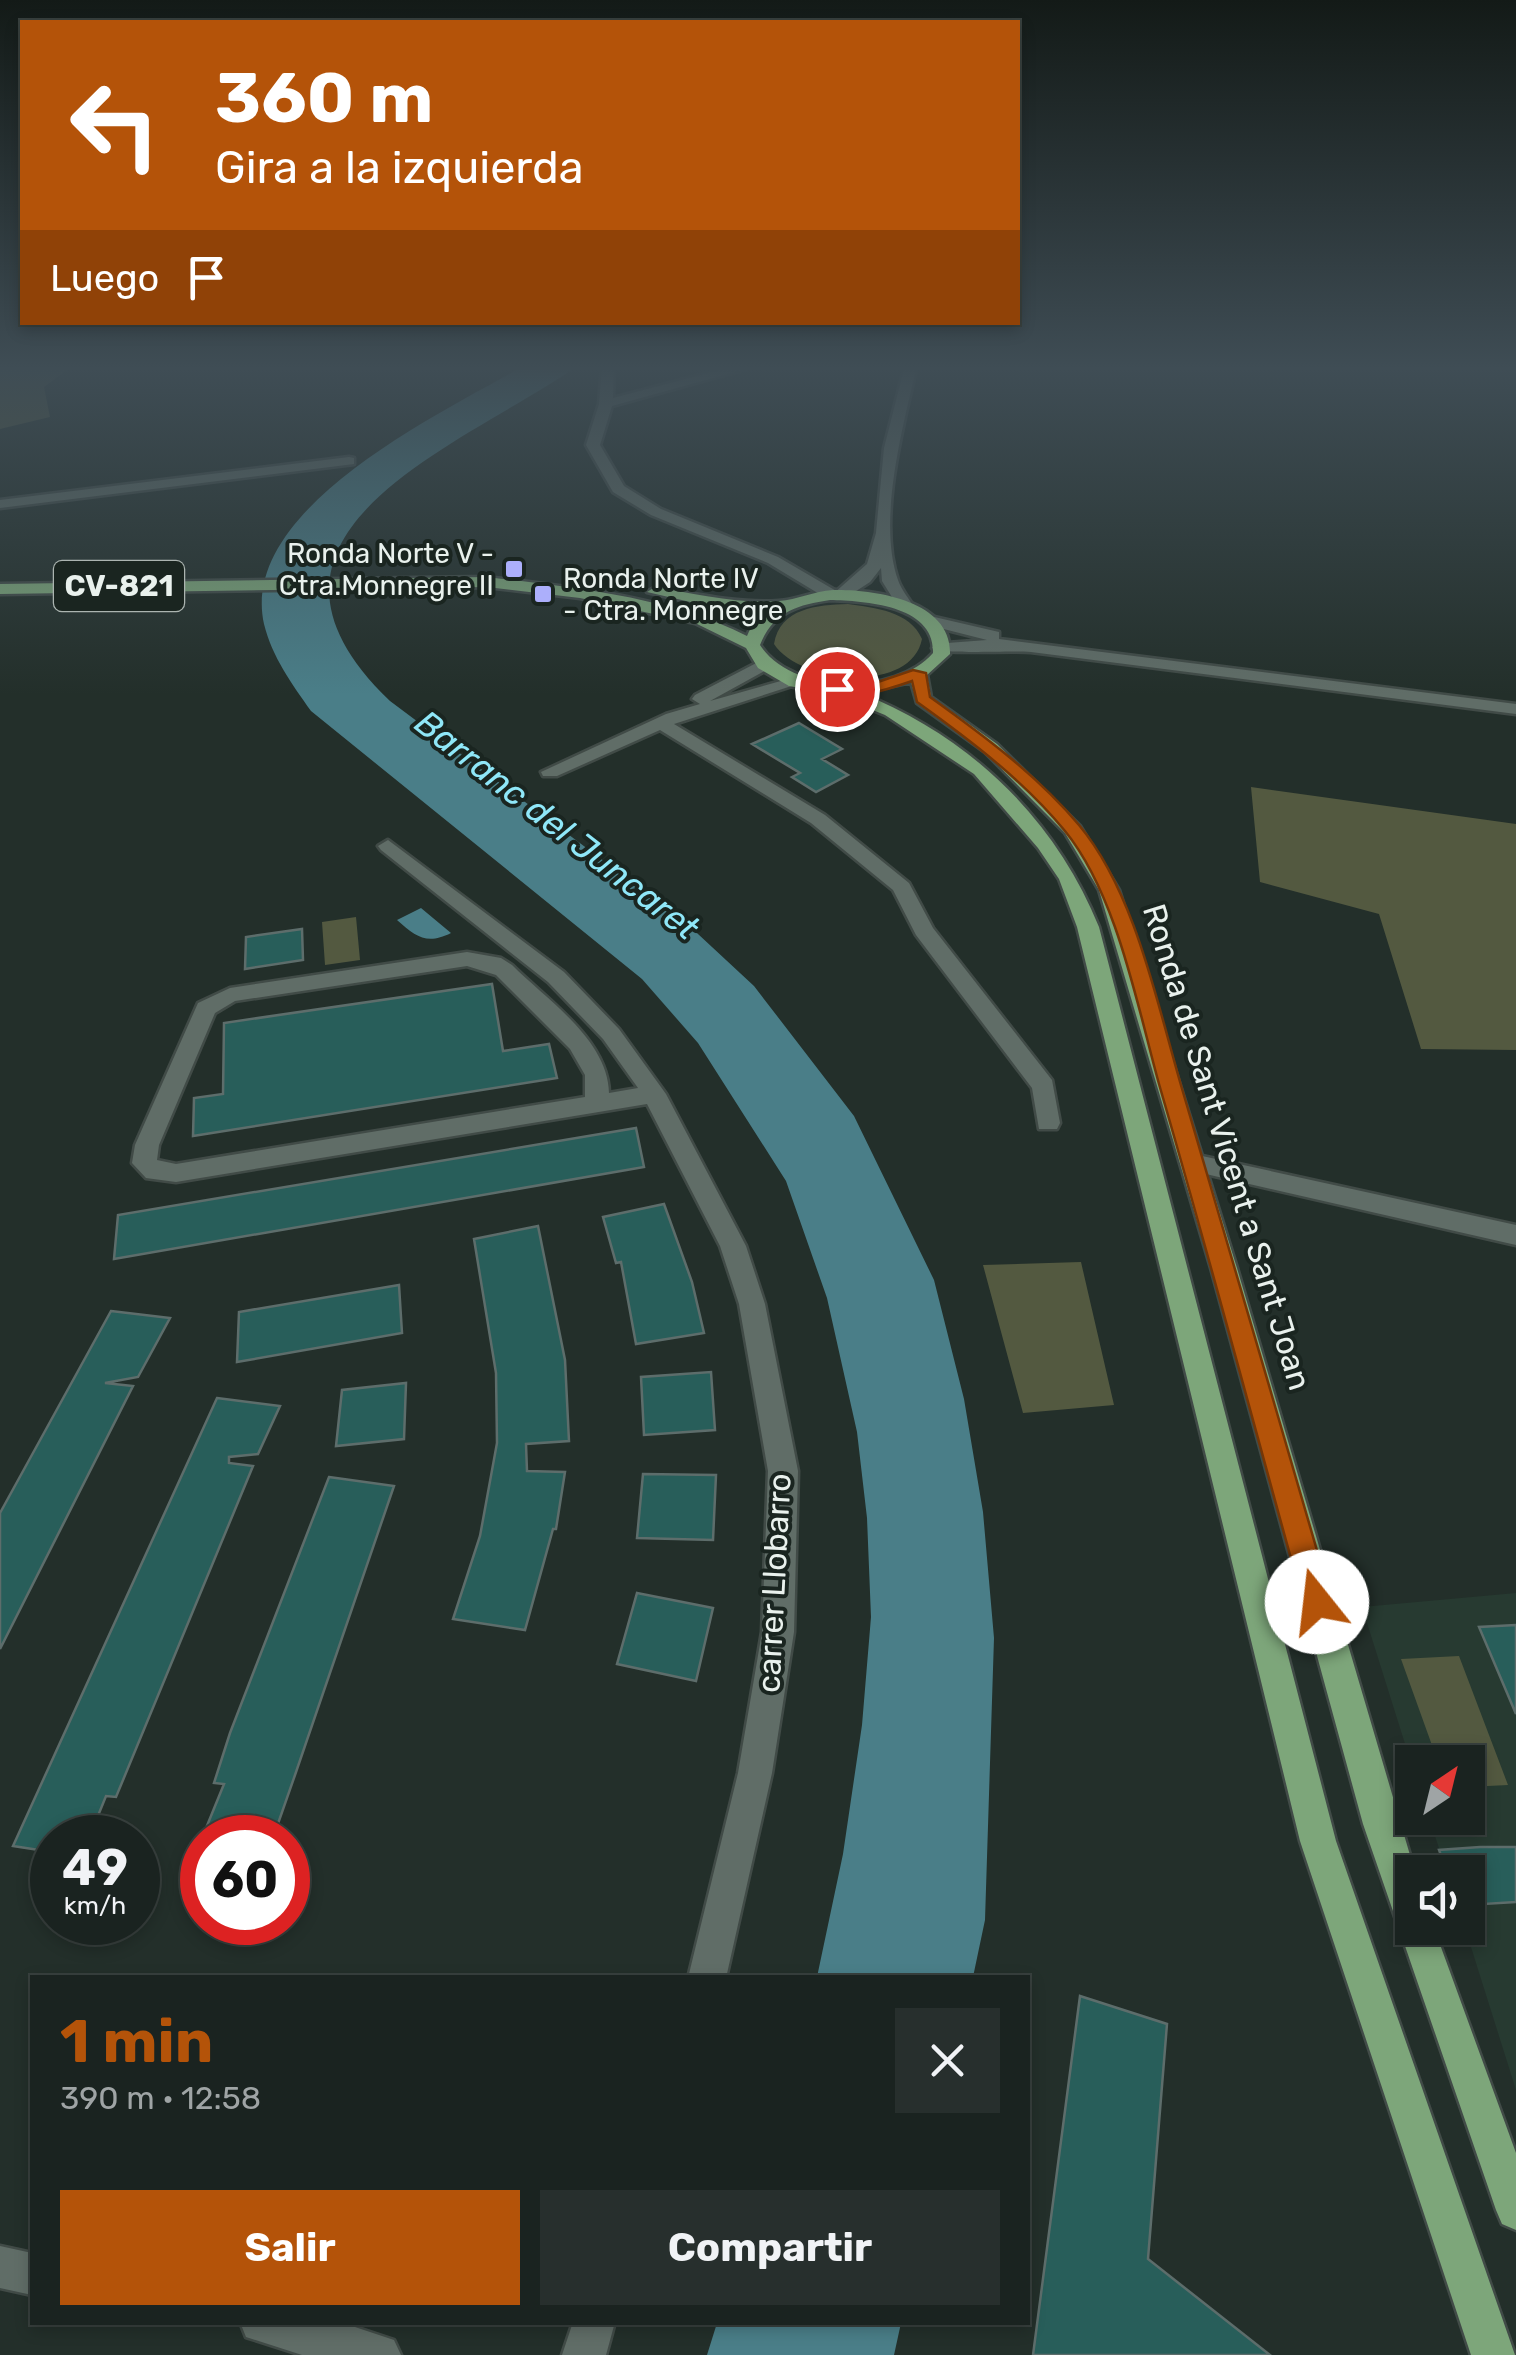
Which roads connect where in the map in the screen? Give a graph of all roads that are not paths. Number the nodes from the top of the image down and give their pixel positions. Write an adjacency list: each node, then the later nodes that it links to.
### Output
1 (236, 475): 4 (street)
2 (610, 475): 6 (street)
3 (889, 475): 5 (street)
4 (0, 504)
5 (884, 533): 10 (street); 12 (street)
6 (773, 560): 10 (street); 11 (street)
7 (338, 575): 8 (main road, CV-821); 9 (main road, CV-821); 11 (main road, CV-821); 14 (main road, CV-821)
8 (0, 576)
9 (0, 589)
10 (836, 595): 11 (main road, CV-821); 12 (main road, CV-821)
11 (786, 605): 14 (main road)
12 (906, 607): 13 (main road, CV-821)
13 (930, 621): 15 (street); 16 (main road)
14 (752, 645): 17 (main road)
15 (1031, 647): 16 (street); 21 (street)
16 (940, 648): 18 (main road)
17 (764, 664): 19 (main road); 22 (street)
18 (918, 673): 20 (main road); 28 (main road, Ronda de Sant Vicent a Sant Joan)
19 (795, 682): 20 (main road); 22 (street)
20 (837, 689): 40 (main road)
21 (1516, 709)
22 (666, 720): 23 (street); 27 (street)
23 (550, 772)
24 (388, 846): 25 (street, carrer Llobarro)
25 (654, 1094): 26 (street); 32 (street, carrer Llobarro)
26 (598, 1104): 26 (street)
27 (1048, 1123)
28 (1193, 1163): 29 (street); 30 (main road, Ronda de Sant Vicent a Sant Joan)
29 (1516, 1236)
30 (1395, 1868)
31 (1422, 1945): 33 (main road)
32 (708, 1975)
33 (1516, 2210)
34 (0, 2267): 35 (street)
35 (30, 2274)
36 (273, 2325): 38 (street)
37 (593, 2325): 39 (street)
38 (379, 2355)
39 (584, 2355)
40 (1493, 2355)

